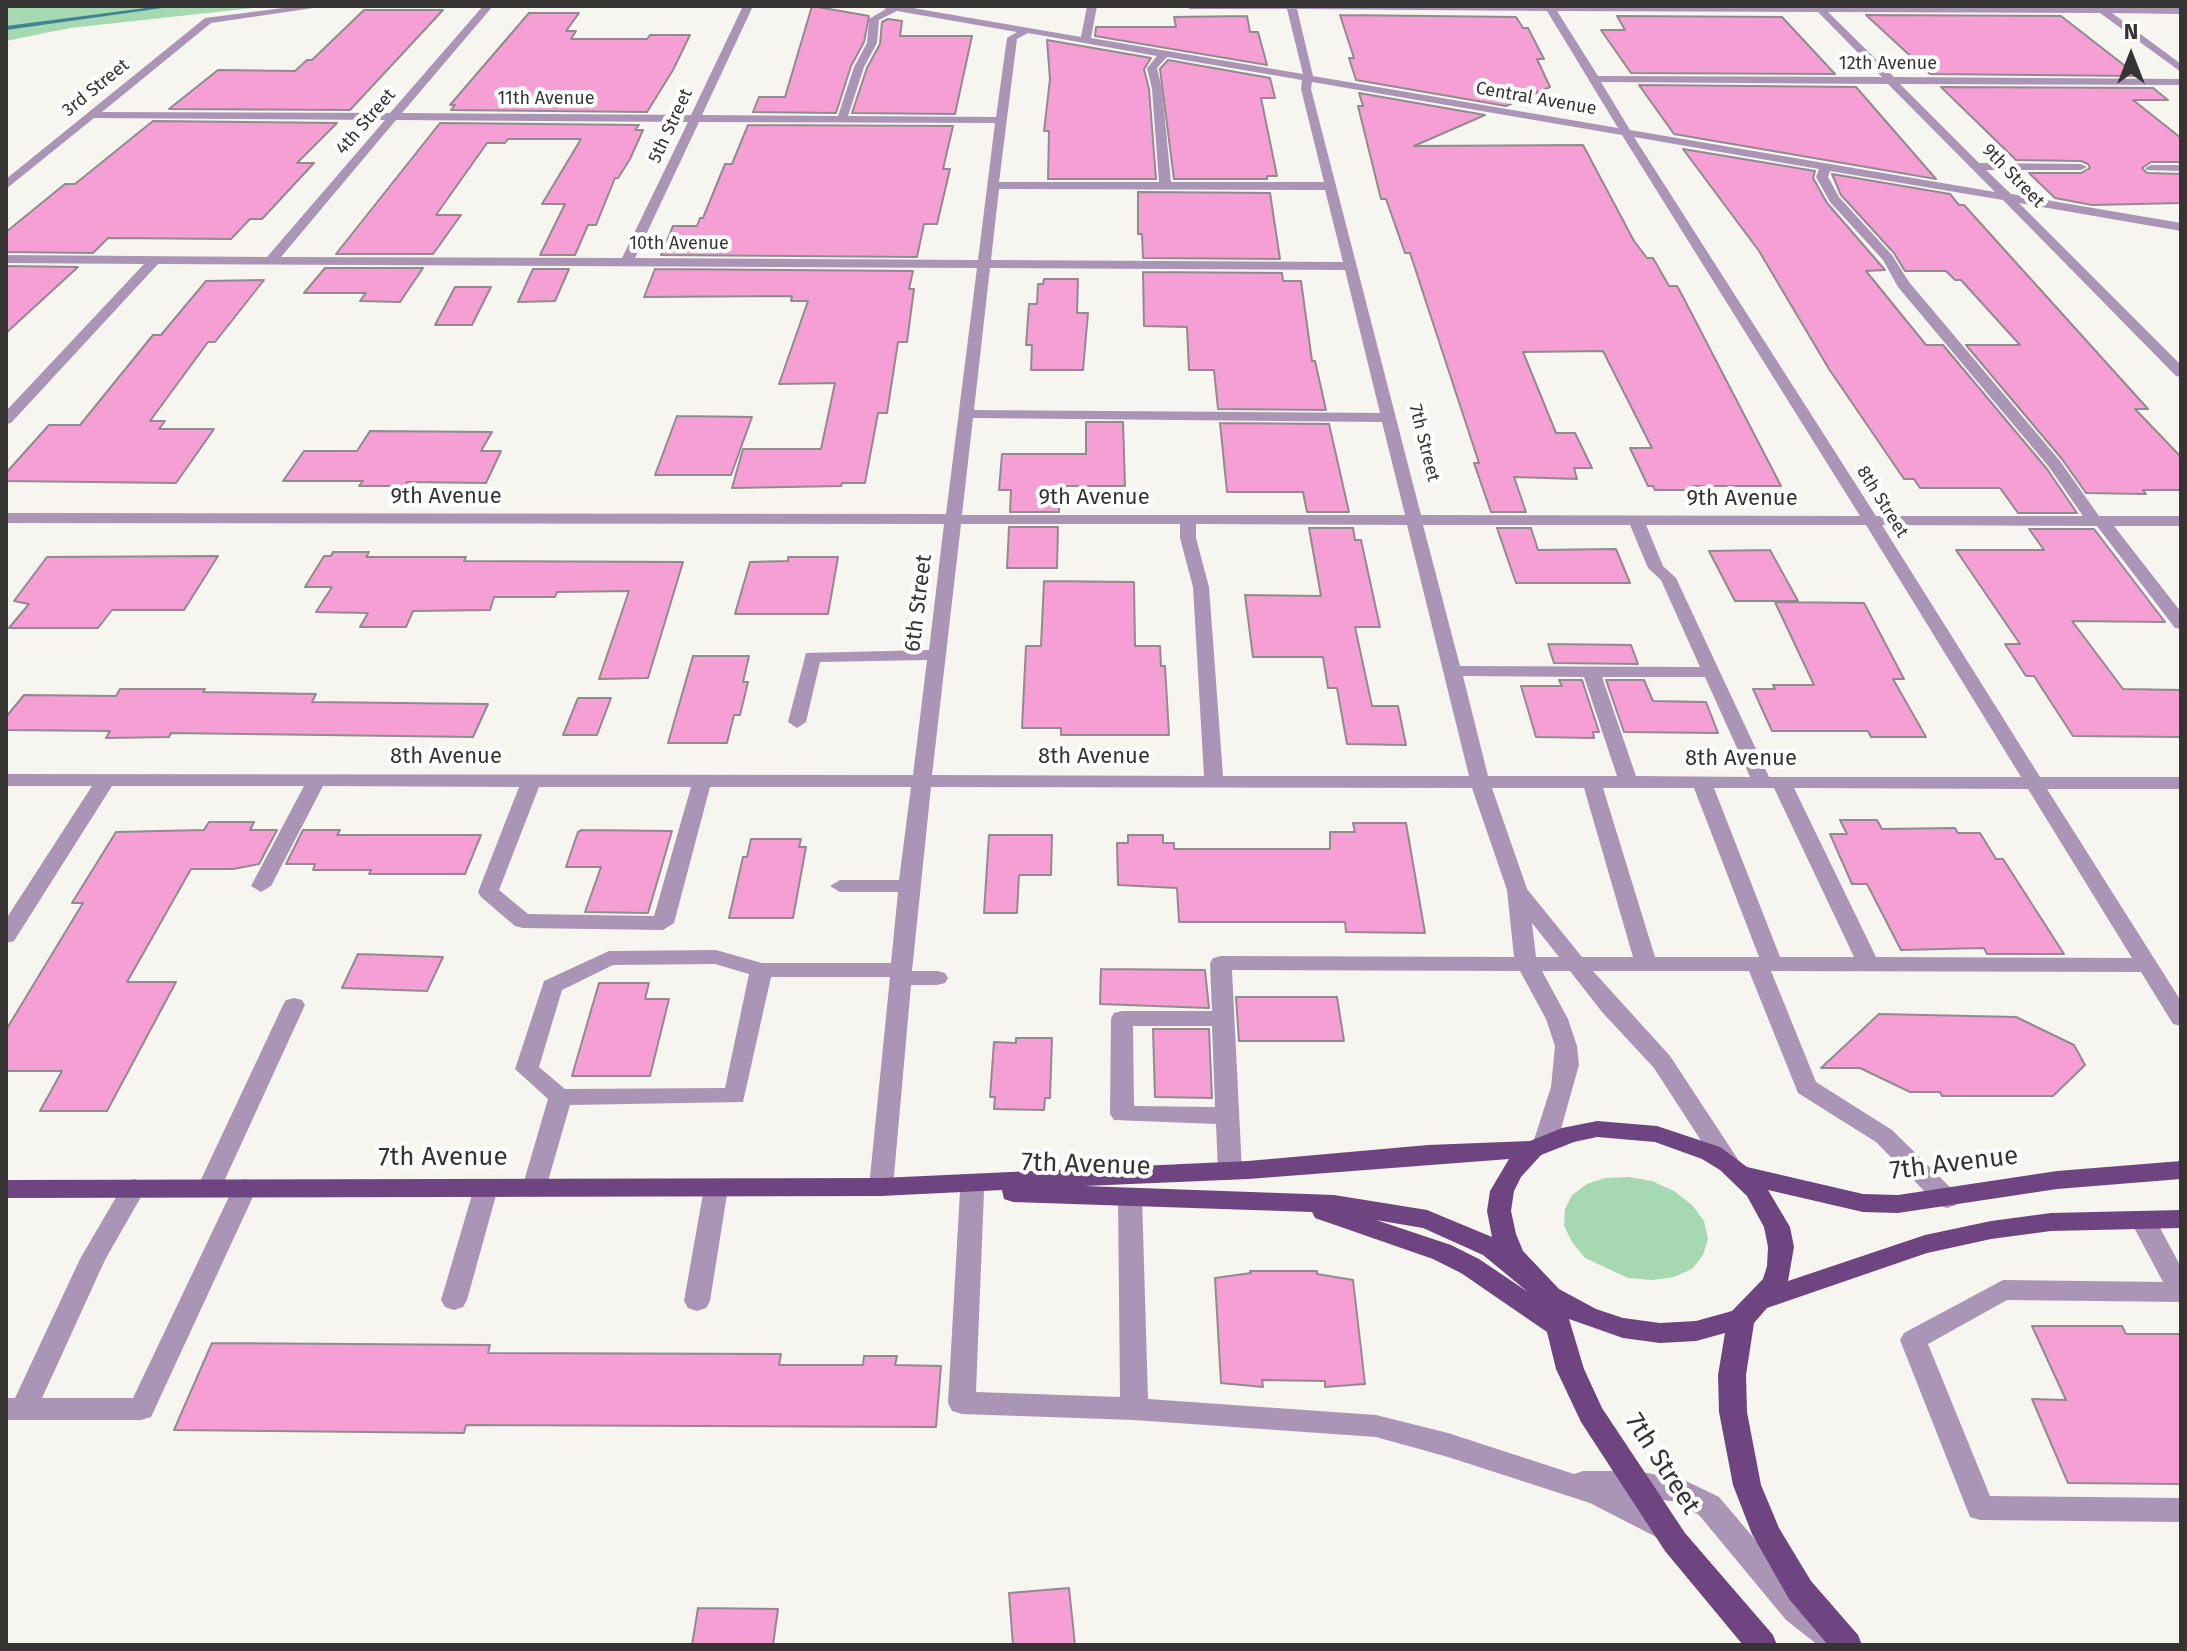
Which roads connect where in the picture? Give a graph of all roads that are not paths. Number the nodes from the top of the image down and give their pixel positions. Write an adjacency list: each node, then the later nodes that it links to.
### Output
1 (322, 6): 22 (street, 3rd Street)
2 (488, 6): 23 (street, 4th Street)
3 (748, 6): 24 (street, 5th Street)
4 (929, 6): 13 (street)
5 (1190, 6): 6 (street)
6 (1291, 6): 9 (street); 18 (street, 7th Street)
7 (890, 7): 13 (street, Central Avenue); 25 (street)
8 (1095, 7): 15 (street)
9 (1550, 7): 10 (street); 19 (street, 8th Street)
10 (1818, 8): 11 (street); 20 (street, 9th Street)
11 (2098, 8): 12 (street); 17 (street)
12 (2181, 11)
13 (914, 12): 14 (street, Central Avenue)
14 (1024, 32): 15 (street, Central Avenue); 26 (street, 6th Street)
15 (1082, 41): 16 (street, Central Avenue)
16 (1163, 56): 18 (street, Central Avenue); 35 (street)
17 (2181, 69)
18 (1308, 79): 27 (street, Central Avenue); 36 (street, 7th Street)
19 (1595, 79): 20 (street, 12th Avenue); 27 (street, 8th Street)
20 (1892, 80): 21 (street, 12th Avenue); 29 (street, 9th Street)
21 (2181, 82)
22 (91, 115): 23 (street, 11th Avenue); 33 (street, 3rd Street)
23 (394, 117): 24 (street, 11th Avenue); 41 (street, 4th Street)
24 (695, 118): 25 (street, 11th Avenue); 42 (street, 5th Street)
25 (842, 119): 26 (street, 11th Avenue)
26 (1001, 120): 34 (street, 6th Street)
27 (1626, 133): 28 (street, Central Avenue); 54 (street, 8th Street)
28 (1825, 166): 37 (street, Central Avenue); 55 (street)
29 (1979, 166): 30 (street); 37 (street, 9th Street)
30 (2081, 167)
31 (2151, 168): 32 (street)
32 (2181, 168)
33 (6, 185)
34 (993, 185): 35 (street); 43 (street, 6th Street)
35 (1165, 186): 36 (street)
36 (1332, 186): 44 (street, 7th Street)
37 (2008, 197): 38 (street, Central Avenue); 45 (street, 9th Street)
38 (2181, 227)
39 (6, 259): 40 (street, 10th Avenue)
40 (155, 259): 41 (street, 10th Avenue); 48 (street)
41 (271, 260): 42 (street, 10th Avenue)
42 (627, 262): 43 (street, 10th Avenue)
43 (983, 264): 44 (street, 10th Avenue); 46 (street, 6th Street)
44 (1352, 266): 47 (street, 7th Street)
45 (2181, 373)
46 (965, 414): 47 (street); 50 (street, 6th Street)
47 (1391, 418): 52 (street, 7th Street)
48 (6, 420)
49 (6, 518): 50 (street, 9th Avenue)
50 (953, 520): 51 (street, 9th Avenue); 58 (street, 6th Street)
51 (1188, 520): 52 (street, 9th Avenue); 69 (street)
52 (1417, 521): 53 (street, 9th Avenue); 59 (street, 7th Street)
53 (1636, 521): 54 (street, 9th Avenue); 61 (street)
54 (1871, 521): 55 (street, 9th Avenue); 72 (street, 8th Street)
55 (2098, 521): 56 (street, 9th Avenue); 57 (street)
56 (2181, 521)
57 (2181, 624)
58 (937, 655): 62 (street); 68 (street, 6th Street)
59 (1454, 671): 60 (street); 70 (street, 7th Street)
60 (1591, 672): 61 (street); 74 (street)
61 (1712, 672): 71 (street)
62 (797, 722)
63 (6, 780): 64 (street, 8th Avenue)
64 (106, 780): 65 (street, 8th Avenue); 81 (street)
65 (316, 781): 66 (street, 8th Avenue); 77 (street)
66 (531, 781): 67 (street, 8th Avenue); 67 (street)
67 (702, 781): 68 (street, 8th Avenue)
68 (922, 781): 69 (street, 8th Avenue); 79 (street, 6th Street)
69 (1214, 781): 70 (street, 8th Avenue)
70 (1480, 782): 73 (street, 8th Avenue); 80 (street, 7th Street)
71 (1772, 782): 72 (street, 8th Avenue); 75 (street, 8th Avenue); 86 (street)
72 (2034, 782): 76 (street, 8th Avenue); 87 (street, 8th Street)
73 (1592, 783): 74 (street, 8th Avenue); 83 (street)
74 (1629, 783): 75 (street, 8th Avenue)
75 (1702, 783): 85 (street)
76 (2181, 783)
77 (261, 886)
78 (840, 886): 79 (street)
79 (909, 886): 89 (street, 6th Street)
80 (1517, 890): 82 (street, 7th Street); 84 (street, 7th Street)
81 (6, 936)
82 (1526, 962): 84 (street); 92 (street); 96 (street, 7th Street)
83 (1646, 963): 84 (street); 85 (street)
84 (1574, 964): 97 (street, 7th Street)
85 (1764, 964): 86 (street); 110 (street)
86 (1868, 964): 87 (street)
87 (2147, 965): 93 (street, 8th Street)
88 (761, 970): 89 (street); 94 (street); 94 (street)
89 (901, 974): 90 (street); 100 (street, 6th Street)
90 (937, 978)
91 (294, 1005): 102 (street)
92 (1223, 1019): 95 (street); 95 (street)
93 (2181, 1019)
94 (560, 1097): 105 (street)
95 (1228, 1116): 98 (street)
96 (1538, 1146): 97 (main road); 98 (main road, 7th Avenue); 114 (main road)
97 (1734, 1169): 110 (main road, 7th Avenue); 118 (main road)
98 (1239, 1170): 100 (main road, 7th Avenue)
99 (2181, 1170): 110 (main road, 7th Avenue)
100 (881, 1187): 106 (main road, 7th Avenue); 108 (main road, 7th Avenue)
101 (134, 1188): 102 (main road, 7th Avenue); 107 (main road, 7th Avenue); 120 (street)
102 (209, 1188): 103 (main road, 7th Avenue)
103 (245, 1188): 104 (main road, 7th Avenue); 120 (street)
104 (486, 1188): 105 (main road, 7th Avenue); 116 (street)
105 (534, 1188): 106 (main road, 7th Avenue)
106 (716, 1188): 117 (street)
107 (6, 1189)
108 (972, 1191): 109 (main road, 7th Avenue); 121 (street)
109 (1130, 1197): 111 (main road, 7th Avenue); 121 (street)
110 (1947, 1199)
111 (1290, 1202): 114 (main road); 119 (main road)
112 (2181, 1219): 113 (main road)
113 (2143, 1220): 115 (street); 118 (main road)
114 (1543, 1289): 118 (main road); 119 (main road, 7th Street)
115 (2181, 1292): 124 (street)
116 (454, 1300)
117 (697, 1301)
118 (1751, 1310): 127 (main road)
119 (1559, 1327): 123 (main road, 7th Street)
120 (15, 1409)
121 (1134, 1409): 122 (street)
122 (1563, 1482): 123 (street); 125 (street)
123 (1637, 1483): 125 (main road, 7th Street); 127 (street)
124 (2181, 1510)
125 (1668, 1532): 126 (main road, 7th Street)
126 (1762, 1645)
127 (1844, 1645)

